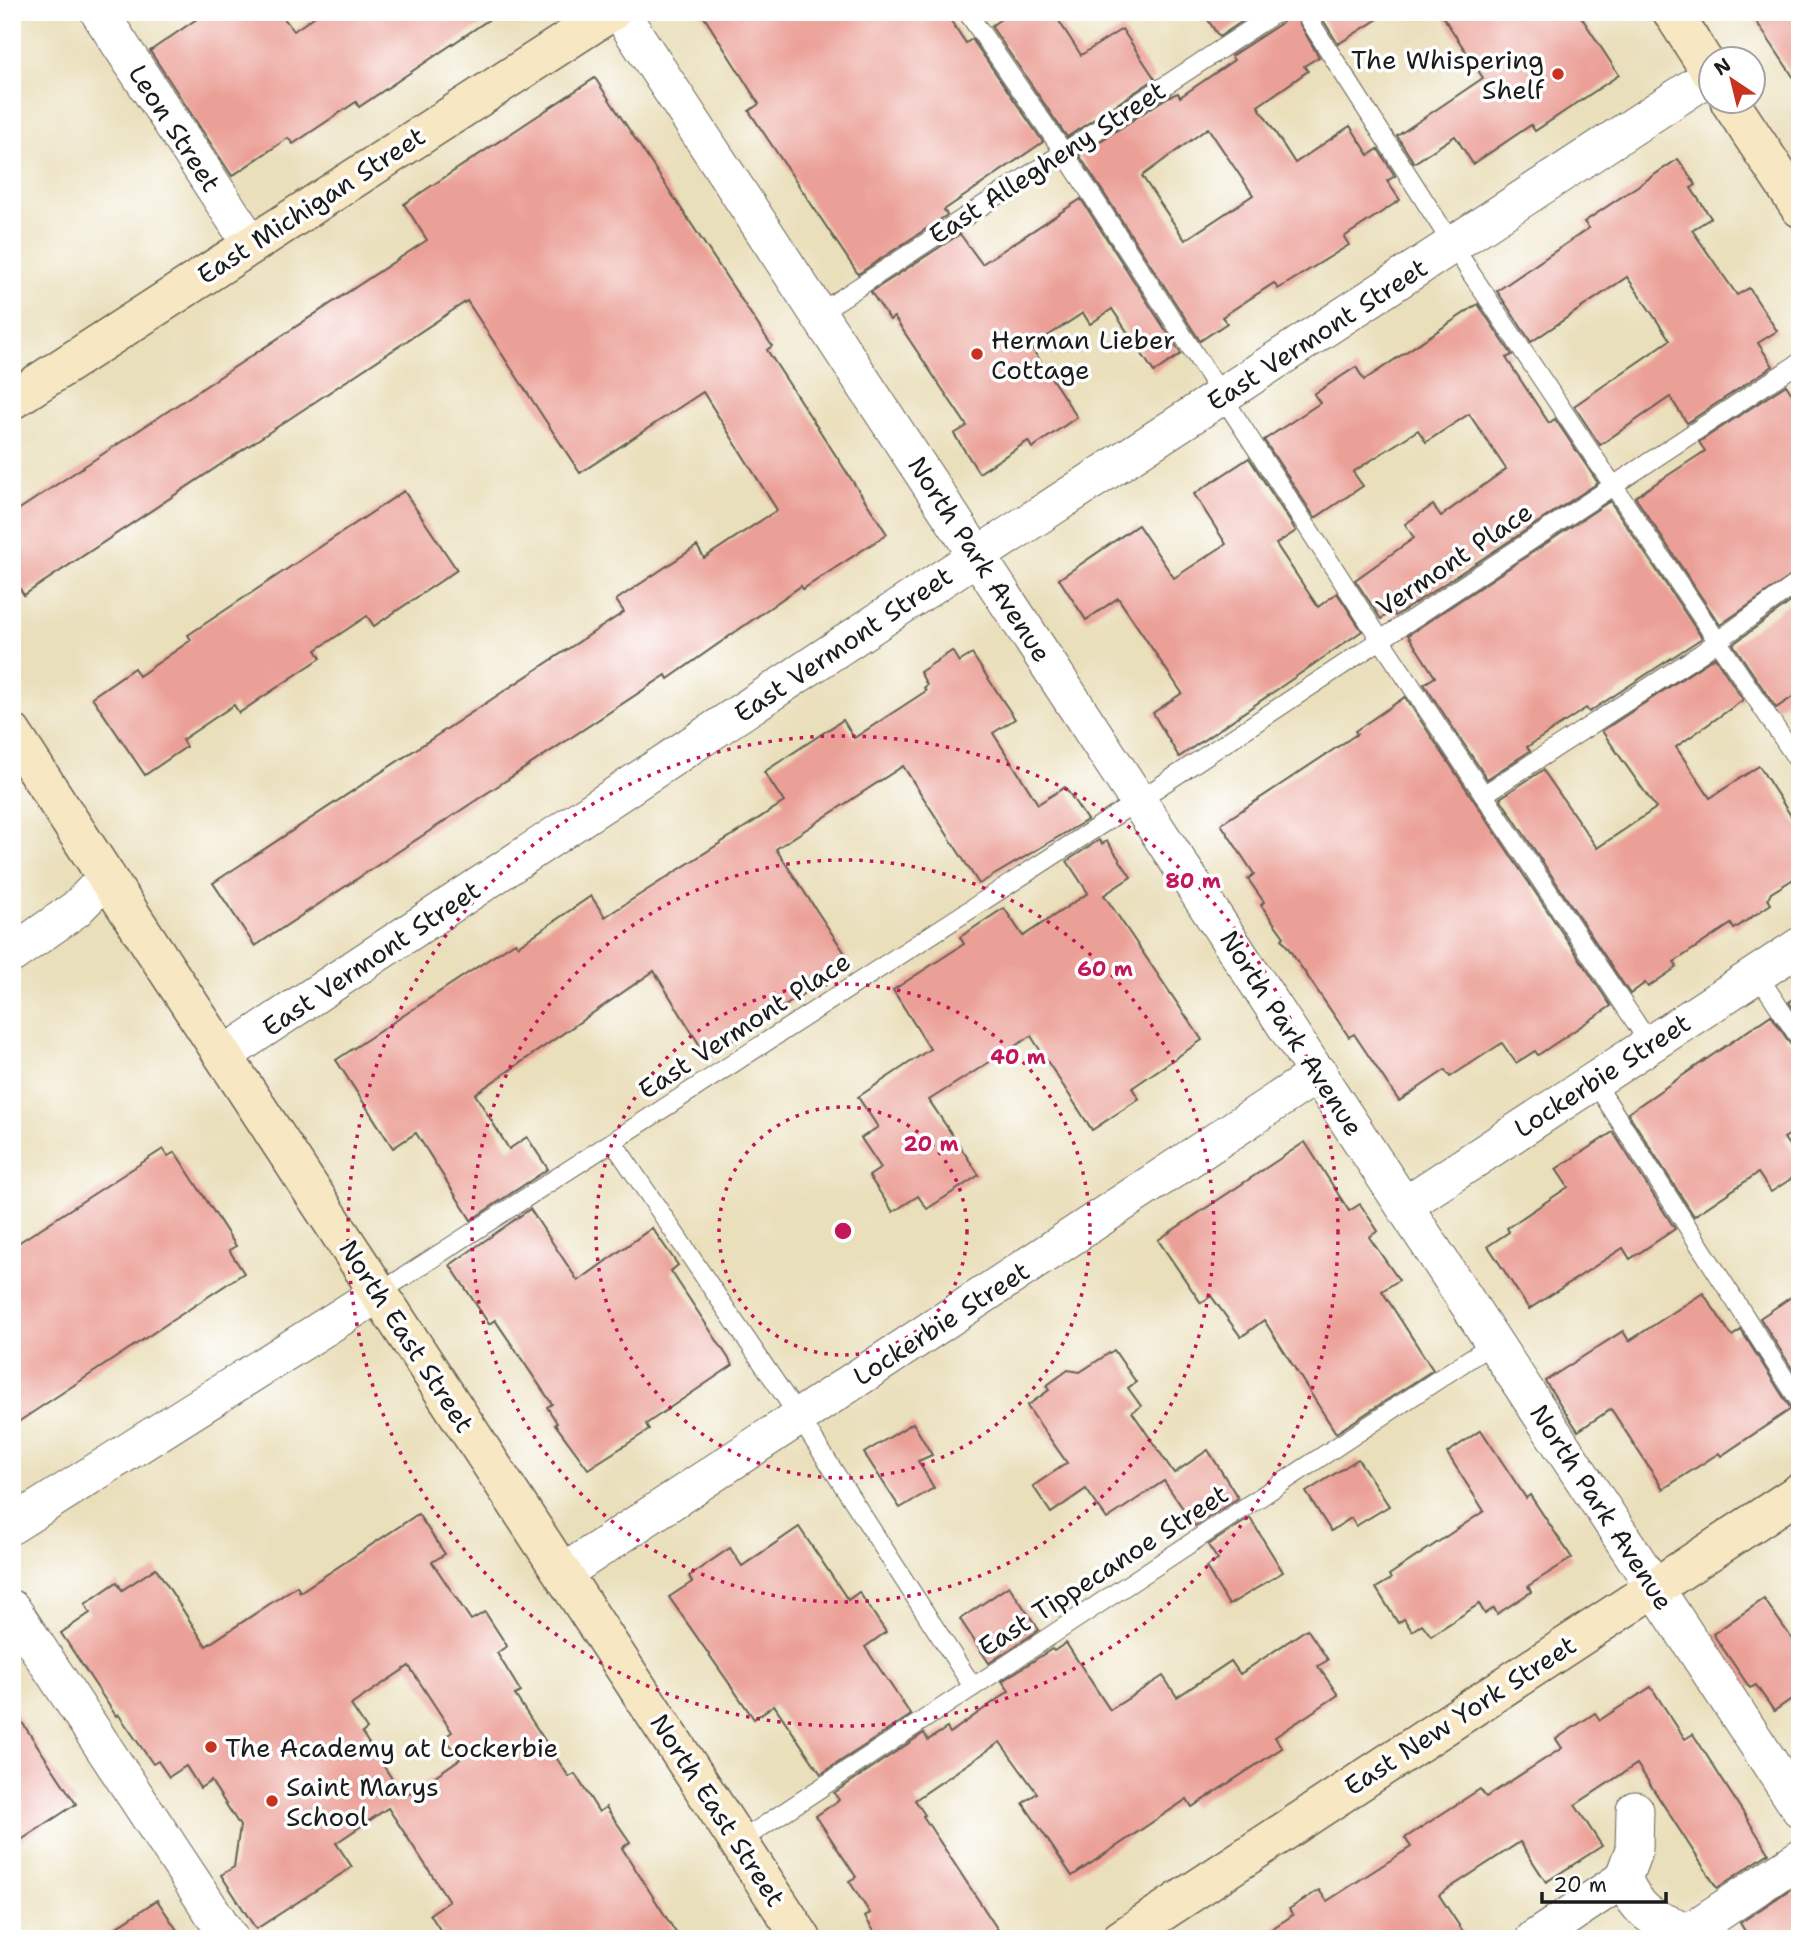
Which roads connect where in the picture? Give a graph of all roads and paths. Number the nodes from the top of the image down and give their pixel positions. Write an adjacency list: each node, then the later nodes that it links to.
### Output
1 (99, 12): 13 (street, Leon Street)
2 (611, 12): 13 (main road, East Michigan Street)
3 (620, 12): 15 (street, North Park Avenue)
4 (967, 12): 11 (lane)
5 (1277, 12): 11 (lane, East Allegheny Street)
6 (1304, 12): 14 (lane)
7 (1672, 12): 8 (main road)
8 (1696, 49)
9 (1696, 85): 14 (street, East Vermont Street)
10 (1739, 116): 12 (main road)
11 (1063, 151): 15 (lane, East Allegheny Street); 17 (lane)
12 (1800, 208)
13 (251, 244): 18 (main road, East Michigan Street)
14 (1454, 244): 17 (street, East Vermont Street); 19 (lane)
15 (819, 313): 20 (street, North Park Avenue)
16 (1800, 362): 19 (lane, Vermont Place)
17 (1222, 396): 20 (street, East Vermont Street); 22 (lane)
18 (12, 400)
19 (1613, 485): 22 (lane, Vermont Place); 23 (lane)
20 (978, 555): 27 (street, North Park Avenue); 34 (street, East Vermont Street)
21 (1800, 581): 23 (lane)
22 (1380, 639): 26 (lane); 27 (lane, Vermont Place)
23 (1718, 640): 25 (lane); 26 (lane)
24 (12, 733): 28 (main road, North East Street)
25 (1800, 764)
26 (1483, 795): 33 (lane)
27 (1139, 800): 35 (street, North Park Avenue); 37 (lane, East Vermont Place)
28 (107, 877): 30 (street); 34 (main road, North East Street)
29 (1800, 946): 31 (street, Lockerbie Street)
30 (12, 954)
31 (1756, 974): 32 (lane); 33 (street, Lockerbie Street)
32 (1800, 1039)
33 (1650, 1044): 36 (street, Lockerbie Street)
34 (224, 1055): 39 (main road, North East Street)
35 (1319, 1073): 38 (street, North Park Avenue); 42 (street, Lockerbie Street)
36 (1594, 1081): 38 (street, Lockerbie Street); 41 (lane)
37 (613, 1142): 39 (lane, East Vermont Place); 42 (lane, East Tippecanoe Street)
38 (1405, 1205): 40 (street, North Park Avenue)
39 (379, 1293): 44 (street); 45 (main road, North East Street)
40 (1495, 1342): 46 (street, North Park Avenue); 48 (lane, East Tippecanoe Street)
41 (1800, 1402)
42 (799, 1417): 45 (street, Lockerbie Street); 48 (lane, East Tippecanoe Street)
43 (1800, 1492): 46 (main road, East New York Street)
44 (12, 1525)
45 (563, 1573): 51 (main road, North East Street)
46 (1655, 1587): 49 (street, North Park Avenue); 54 (main road, East New York Street)
47 (12, 1609): 55 (street)
48 (973, 1687): 51 (lane)
49 (1800, 1809)
50 (1635, 1810): 53 (street)
51 (738, 1842): 56 (main road, North East Street)
52 (1800, 1858): 53 (street)
53 (1623, 1879): 57 (street)
54 (1125, 1938)
55 (229, 1939)
56 (802, 1939)
57 (1534, 1939)

